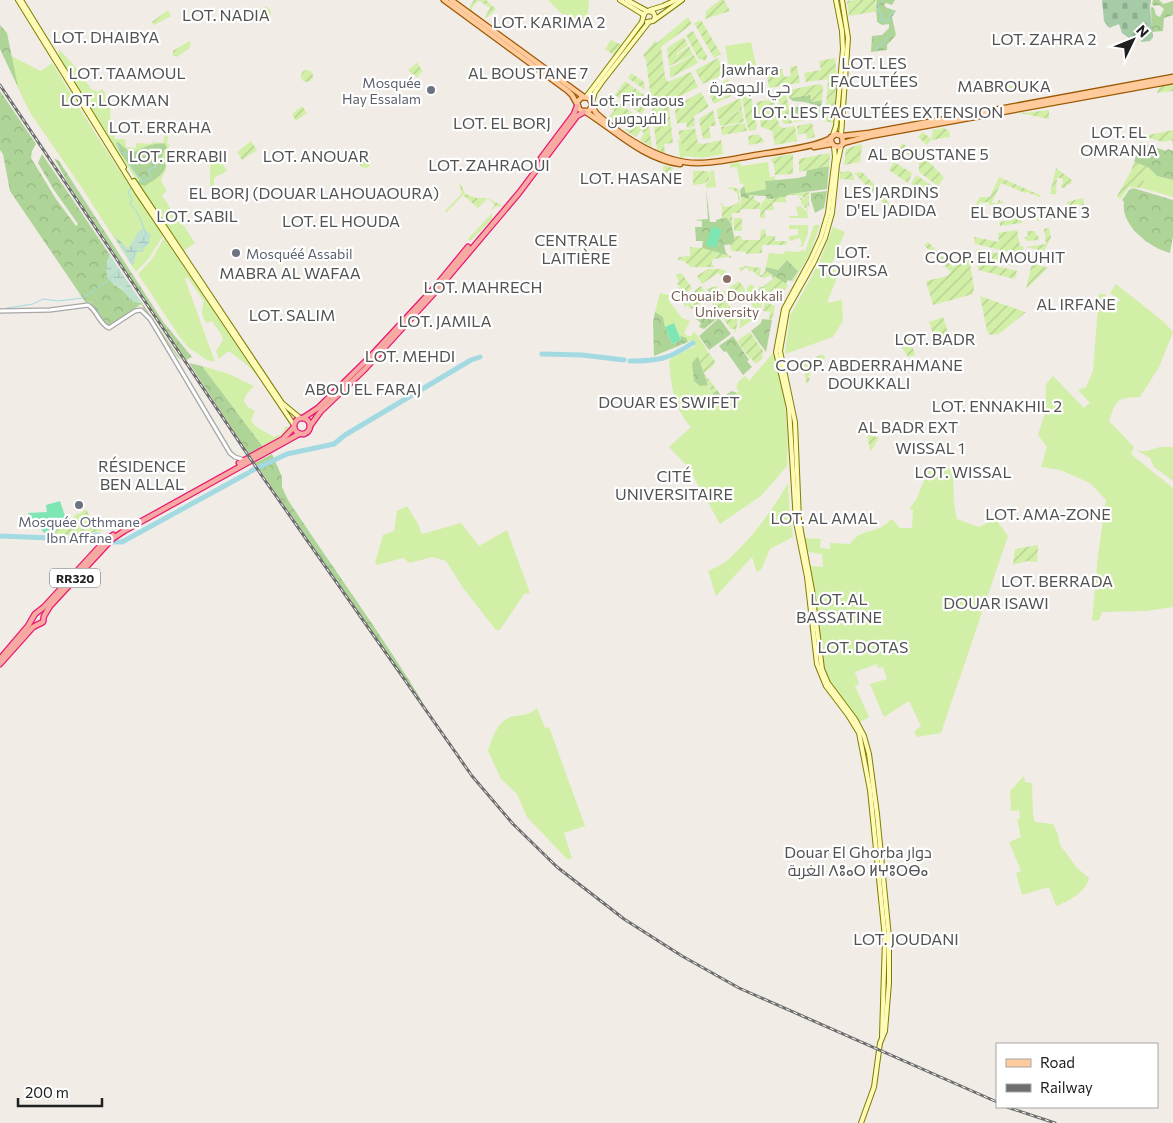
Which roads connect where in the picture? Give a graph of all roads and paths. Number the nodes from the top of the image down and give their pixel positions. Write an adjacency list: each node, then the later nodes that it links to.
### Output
1 (20, 0): 27 (main road); 29 (main road)
2 (444, 0): 18 (main road)
3 (451, 0): 16 (main road)
4 (620, 0): 11 (main road)
5 (627, 0): 10 (main road)
6 (676, 0): 10 (main road)
7 (682, 0): 12 (main road, RR320)
8 (836, 0): 20 (main road)
9 (842, 0): 21 (main road)
10 (648, 11): 11 (main road, RR320); 12 (main road)
11 (644, 17): 13 (main road); 16 (main road, RR320)
12 (654, 20): 13 (main road, RR320)
13 (649, 22): 17 (main road, RR320)
14 (1173, 77): 21 (main road)
15 (1173, 81): 22 (main road)
16 (585, 96): 17 (main road); 18 (main road, RR320)
17 (592, 104): 19 (main road, RR320); 24 (main road)
18 (577, 105): 19 (main road); 28 (highway, RR320)
19 (585, 112): 24 (main road); 30 (highway, RR320)
20 (832, 136): 21 (main road); 23 (main road); 24 (main road)
21 (841, 136): 22 (main road)
22 (842, 144): 23 (main road); 34 (main road)
23 (832, 145): 24 (main road); 34 (main road)
24 (638, 146)
25 (0, 311): 32 (street)
26 (283, 391): 27 (main road)
27 (277, 395): 28 (main road)
28 (302, 418): 29 (highway, RR320); 30 (highway)
29 (294, 426): 31 (highway); 32 (highway, RR320)
30 (310, 426): 31 (highway, RR320)
31 (299, 434): 33 (highway, RR320)
32 (244, 460): 33 (highway, RR320)
33 (108, 540): 35 (highway, RR320); 36 (highway, RR320)
34 (807, 569): 41 (main road)
35 (38, 612): 36 (highway); 37 (highway, RR320)
36 (44, 616): 38 (highway, RR320)
37 (33, 619): 38 (highway); 39 (highway, RR320)
38 (37, 624): 40 (highway, RR320)
39 (0, 659)
40 (0, 664)
41 (861, 1123)

